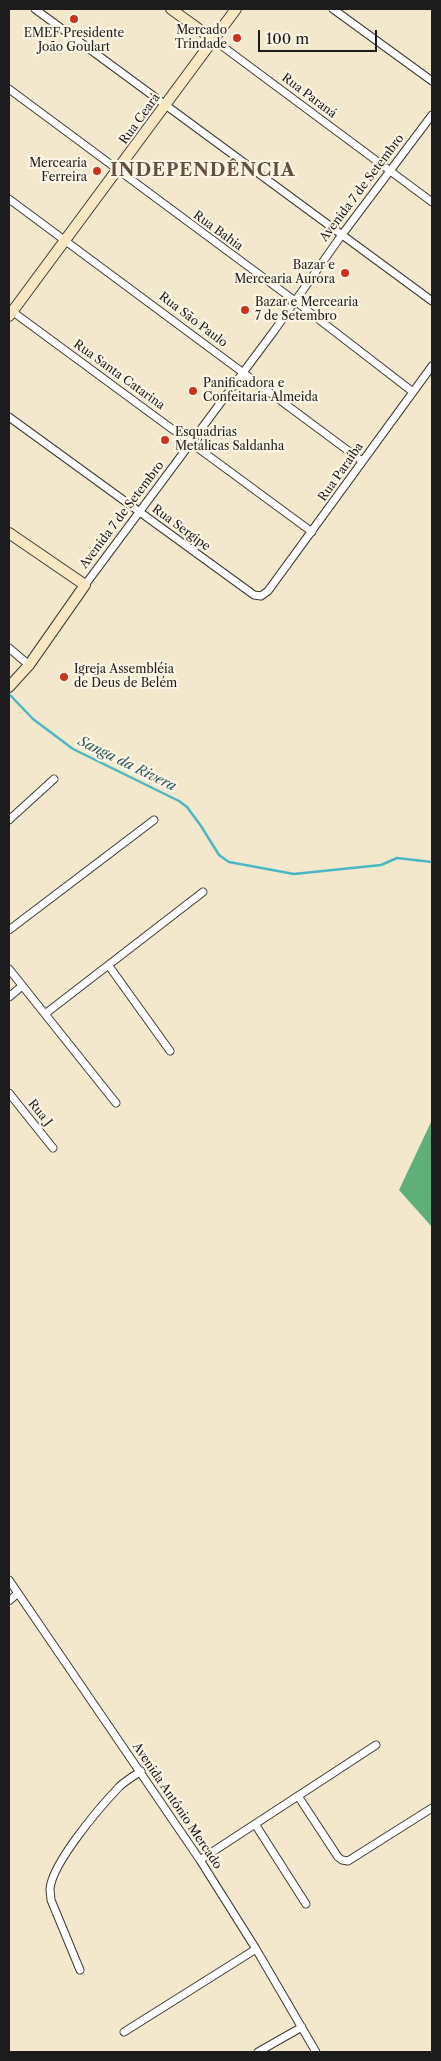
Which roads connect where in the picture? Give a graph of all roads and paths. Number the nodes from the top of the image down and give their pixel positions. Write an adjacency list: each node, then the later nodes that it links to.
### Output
1 (34, 9): 8 (street)
2 (171, 9): 5 (street, Rua Paraná)
3 (236, 9): 5 (street, Rua Ceará)
4 (333, 9): 6 (street)
5 (214, 40): 8 (street, Rua Ceará); 11 (street, Rua Paraná)
6 (432, 81)
7 (9, 89): 10 (street, Rua Bahia)
8 (166, 106): 10 (street, Rua Ceará); 14 (street)
9 (432, 115): 11 (street, Avenida 7 de Setembro)
10 (117, 171): 15 (street, Rua Ceará); 16 (street, Rua Bahia)
11 (390, 172): 13 (street, Rua Paraná); 14 (street, Avenida 7 de Setembro)
12 (9, 199): 15 (street, Rua São Paulo)
13 (432, 202)
14 (341, 236): 16 (street, Avenida 7 de Setembro); 17 (street)
15 (66, 240): 18 (street, Rua Ceará); 20 (street, Rua São Paulo)
16 (295, 301): 20 (street, Avenida 7 de Setembro); 21 (street, Rua Bahia)
17 (432, 302)
18 (10, 312): 23 (street, Rua Santa Catarina)
19 (432, 366): 21 (street, Rua Paraíba)
20 (243, 372): 23 (street, Avenida 7 de Setembro); 24 (street, Rua São Paulo)
21 (413, 392): 24 (street, Rua Paraíba)
22 (9, 418): 25 (street, Rua Sergipe)
23 (192, 442): 25 (street, Avenida 7 de Setembro); 26 (street, Rua Santa Catarina)
24 (362, 461): 26 (street, Rua Paraíba)
25 (140, 513): 28 (street, Avenida 7 de Setembro); 29 (street, Rua Sergipe)
26 (312, 532): 29 (street, Rua Paraíba)
27 (9, 533): 28 (street)
28 (86, 585): 31 (street, Avenida 7 de Setembro)
29 (268, 591)
30 (9, 648): 31 (street)
31 (29, 665): 32 (street, Avenida 7 de Setembro)
32 (9, 687)
33 (54, 779): 34 (street)
34 (9, 820)
35 (154, 820): 37 (street)
36 (203, 892): 38 (street)
37 (9, 930)
38 (109, 966): 42 (street); 43 (street)
39 (9, 969): 40 (street)
40 (22, 986): 41 (street); 42 (street)
41 (9, 997)
42 (45, 1014): 45 (street)
43 (170, 1052)
44 (9, 1093): 46 (street, Rua J)
45 (116, 1102)
46 (53, 1148)
47 (9, 1580): 48 (street, Avenida Antônio Mercado)
48 (18, 1593): 49 (street); 51 (street, Avenida Antônio Mercado)
49 (9, 1601)
50 (376, 1745): 52 (street)
51 (141, 1771): 55 (street, Avenida Antônio Mercado); 58 (street)
52 (298, 1796): 53 (street); 54 (street)
53 (432, 1808)
54 (254, 1824): 55 (street); 56 (street)
55 (200, 1860): 57 (street, Avenida Antônio Mercado)
56 (306, 1904)
57 (256, 1949): 59 (street, Avenida Antônio Mercado); 60 (street)
58 (80, 1970)
59 (302, 2027): 61 (street); 62 (street, Avenida Antônio Mercado)
60 (124, 2032)
61 (258, 2052)
62 (316, 2052)

